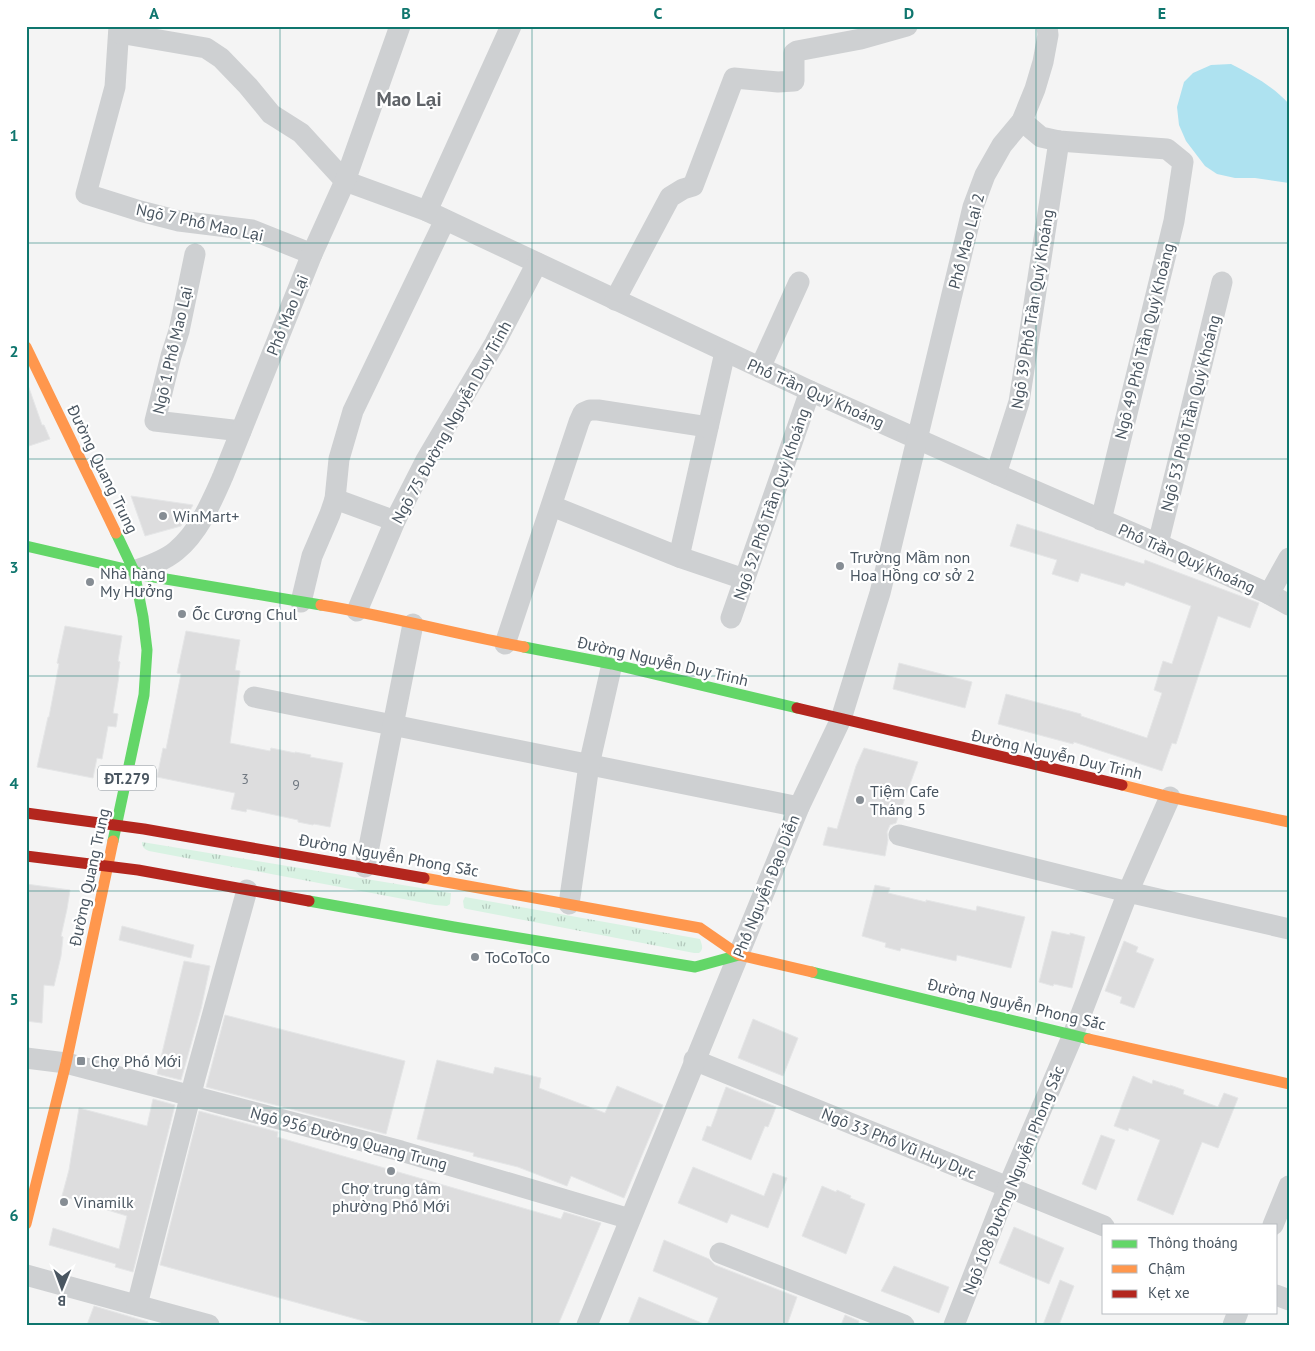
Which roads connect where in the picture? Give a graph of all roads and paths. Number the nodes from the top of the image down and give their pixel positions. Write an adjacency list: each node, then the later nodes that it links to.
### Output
1 (400, 26): 8 (street, Phố Mao Lại)
2 (511, 26): 9 (street)
3 (907, 26): 15 (street)
4 (1048, 26): 6 (street, Phố Mao Lại 2)
5 (119, 30): 8 (street); 11 (street, Ngõ 7 Phố Mao Lại)
6 (1022, 121): 7 (street); 22 (street, Phố Mao Lại 2)
7 (1059, 141): 23 (street, Ngõ 39 Phố Trần Quý Khoáng); 26 (street, Ngõ 49 Phố Trần Quý Khoáng)
8 (345, 181): 9 (street, Phố Trần Quý Khoáng); 11 (street, Phố Mao Lại)
9 (436, 215): 12 (street, Phố Trần Quý Khoáng); 24 (street)
10 (195, 254): 21 (street, Ngõ 1 Phố Mao Lại)
11 (312, 254): 21 (street, Phố Mao Lại)
12 (538, 263): 15 (street, Phố Trần Quý Khoáng); 27 (street, Ngõ 75 Đường Nguyễn Duy Trinh)
13 (799, 282): 18 (street)
14 (1222, 282): 28 (street, Ngõ 53 Phố Trần Quý Khoáng)
15 (615, 300): 17 (street, Phố Trần Quý Khoáng)
16 (26, 347): 32 (main road, Đường Quang Trung / ĐT.279)
17 (725, 352): 18 (street, Phố Trần Quý Khoáng); 20 (street)
18 (760, 368): 19 (street, Phố Trần Quý Khoáng)
19 (810, 391): 22 (street, Phố Trần Quý Khoáng); 33 (street, Ngõ 32 Phố Trần Quý Khoáng)
20 (708, 427): 25 (street); 30 (street)
21 (241, 431): 32 (street, Phố Mao Lại)
22 (916, 438): 23 (street, Phố Trần Quý Khoáng); 43 (street, Phố Nguyễn Đạo Diễn)
23 (996, 474): 26 (street, Phố Trần Quý Khoáng)
24 (335, 499): 27 (street); 35 (street)
25 (552, 506): 30 (street); 40 (street)
26 (1101, 520): 28 (street, Phố Trần Quý Khoáng)
27 (395, 521): 37 (street, Ngõ 75 Đường Nguyễn Duy Trinh)
28 (1158, 544): 34 (street, Phố Trần Quý Khoáng)
29 (26, 546): 32 (main road, Đường Nguyễn Duy Trinh)
30 (678, 558): 33 (street)
31 (1289, 558): 34 (street)
32 (134, 572): 35 (main road, Đường Nguyễn Duy Trinh); 50 (main road, Đường Quang Trung / ĐT.279)
33 (744, 579): 38 (street, Ngõ 32 Phố Trần Quý Khoáng)
34 (1269, 594): 36 (street, Phố Trần Quý Khoáng)
35 (301, 602): 37 (main road, Đường Nguyễn Duy Trinh)
36 (1289, 605)
37 (357, 611): 39 (main road, Đường Nguyễn Duy Trinh)
38 (731, 618)
39 (413, 624): 40 (main road, Đường Nguyễn Duy Trinh); 44 (street)
40 (505, 644): 41 (main road, Đường Nguyễn Duy Trinh)
41 (612, 664): 43 (main road, Đường Nguyễn Duy Trinh); 45 (street)
42 (254, 697): 44 (street)
43 (841, 719): 46 (main road, Đường Nguyễn Duy Trinh); 47 (street, Phố Nguyễn Đạo Diễn)
44 (393, 725): 45 (street); 54 (street)
45 (589, 765): 47 (street); 57 (street)
46 (1170, 797): 49 (main road, Đường Nguyễn Duy Trinh); 56 (street, Ngõ 108 Đường Nguyễn Phong Sắc)
47 (799, 807): 59 (street, Phố Nguyễn Đạo Diễn)
48 (26, 813): 50 (main road, Đường Nguyễn Phong Sắc)
49 (1289, 822)
50 (116, 826): 53 (main road, Đường Quang Trung / ĐT.279); 54 (main road, Đường Nguyễn Phong Sắc)
51 (899, 834): 56 (street)
52 (26, 856): 53 (main road, Đường Nguyễn Phong Sắc)
53 (108, 866): 55 (main road, Đường Nguyễn Phong Sắc); 63 (main road, Đường Quang Trung / ĐT.279)
54 (364, 868): 57 (main road, Đường Nguyễn Phong Sắc)
55 (247, 890): 59 (main road, Đường Nguyễn Phong Sắc); 65 (street)
56 (1128, 892): 58 (street); 60 (street, Ngõ 108 Đường Nguyễn Phong Sắc)
57 (568, 904): 59 (main road, Đường Nguyễn Phong Sắc)
58 (1289, 929)
59 (739, 955): 60 (main road, Đường Nguyễn Phong Sắc); 62 (street, Phố Nguyễn Đạo Diễn)
60 (1074, 1035): 64 (main road, Đường Nguyễn Phong Sắc); 67 (street, Ngõ 108 Đường Nguyễn Phong Sắc)
61 (26, 1058): 63 (street, Ngõ 956 Đường Quang Trung)
62 (694, 1060): 67 (street, Ngõ 33 Phố Vũ Huy Dực); 68 (street, Phố Nguyễn Đạo Diễn)
63 (66, 1063): 65 (street, Ngõ 956 Đường Quang Trung); 69 (main road, Đường Quang Trung / ĐT.279)
64 (1289, 1084)
65 (190, 1096): 68 (street, Ngõ 956 Đường Quang Trung); 74 (street)
66 (1289, 1186): 70 (street)
67 (1008, 1187): 71 (street, Ngõ 33 Phố Vũ Huy Dực); 78 (street, Ngõ 108 Đường Nguyễn Phong Sắc)
68 (630, 1220): 76 (street, Phố Nguyễn Đạo Diễn)
69 (26, 1224)
70 (1273, 1224)
71 (1102, 1225)
72 (720, 1253): 77 (street)
73 (26, 1275): 74 (street)
74 (137, 1305): 75 (street)
75 (210, 1325)
76 (587, 1325)
77 (904, 1325)
78 (954, 1325)

